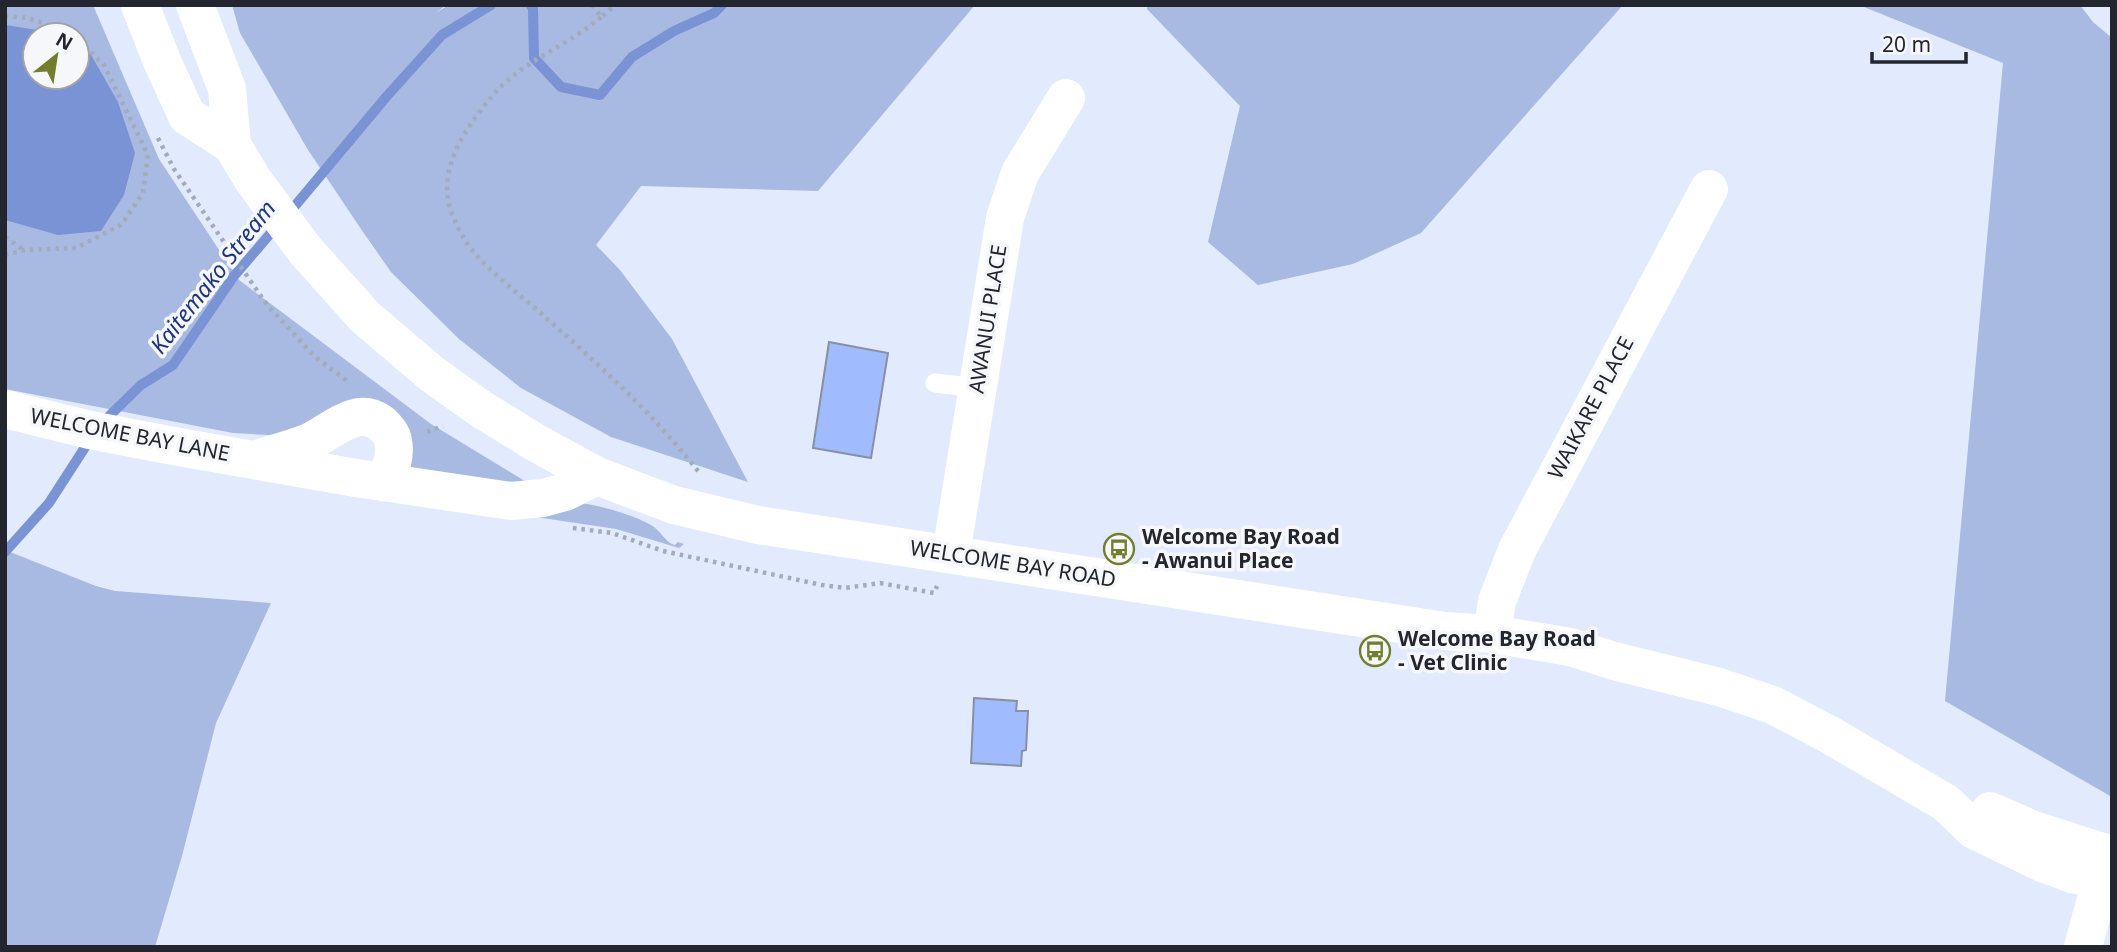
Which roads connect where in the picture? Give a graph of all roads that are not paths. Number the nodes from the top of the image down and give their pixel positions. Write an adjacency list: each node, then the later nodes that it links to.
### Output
1 (140, 5): 4 (main road)
2 (195, 5): 4 (main road)
3 (1066, 98): 7 (main road, AWANUI PLACE)
4 (232, 145): 10 (main road, WELCOME BAY ROAD)
5 (1709, 189): 13 (main road, WAIKARE PLACE)
6 (935, 383): 7 (lane)
7 (977, 388): 12 (main road, AWANUI PLACE)
8 (5, 409): 9 (main road, WELCOME BAY LANE)
9 (254, 459): 11 (main road, WELCOME BAY LANE); 11 (main road, WELCOME BAY LANE)
10 (597, 476): 11 (main road, WELCOME BAY LANE); 12 (main road, WELCOME BAY ROAD)
11 (383, 482)
12 (951, 554): 13 (main road, WELCOME BAY ROAD)
13 (1492, 634): 14 (main road, WELCOME BAY ROAD)
14 (2109, 873): 15 (main road)
15 (2084, 947)

